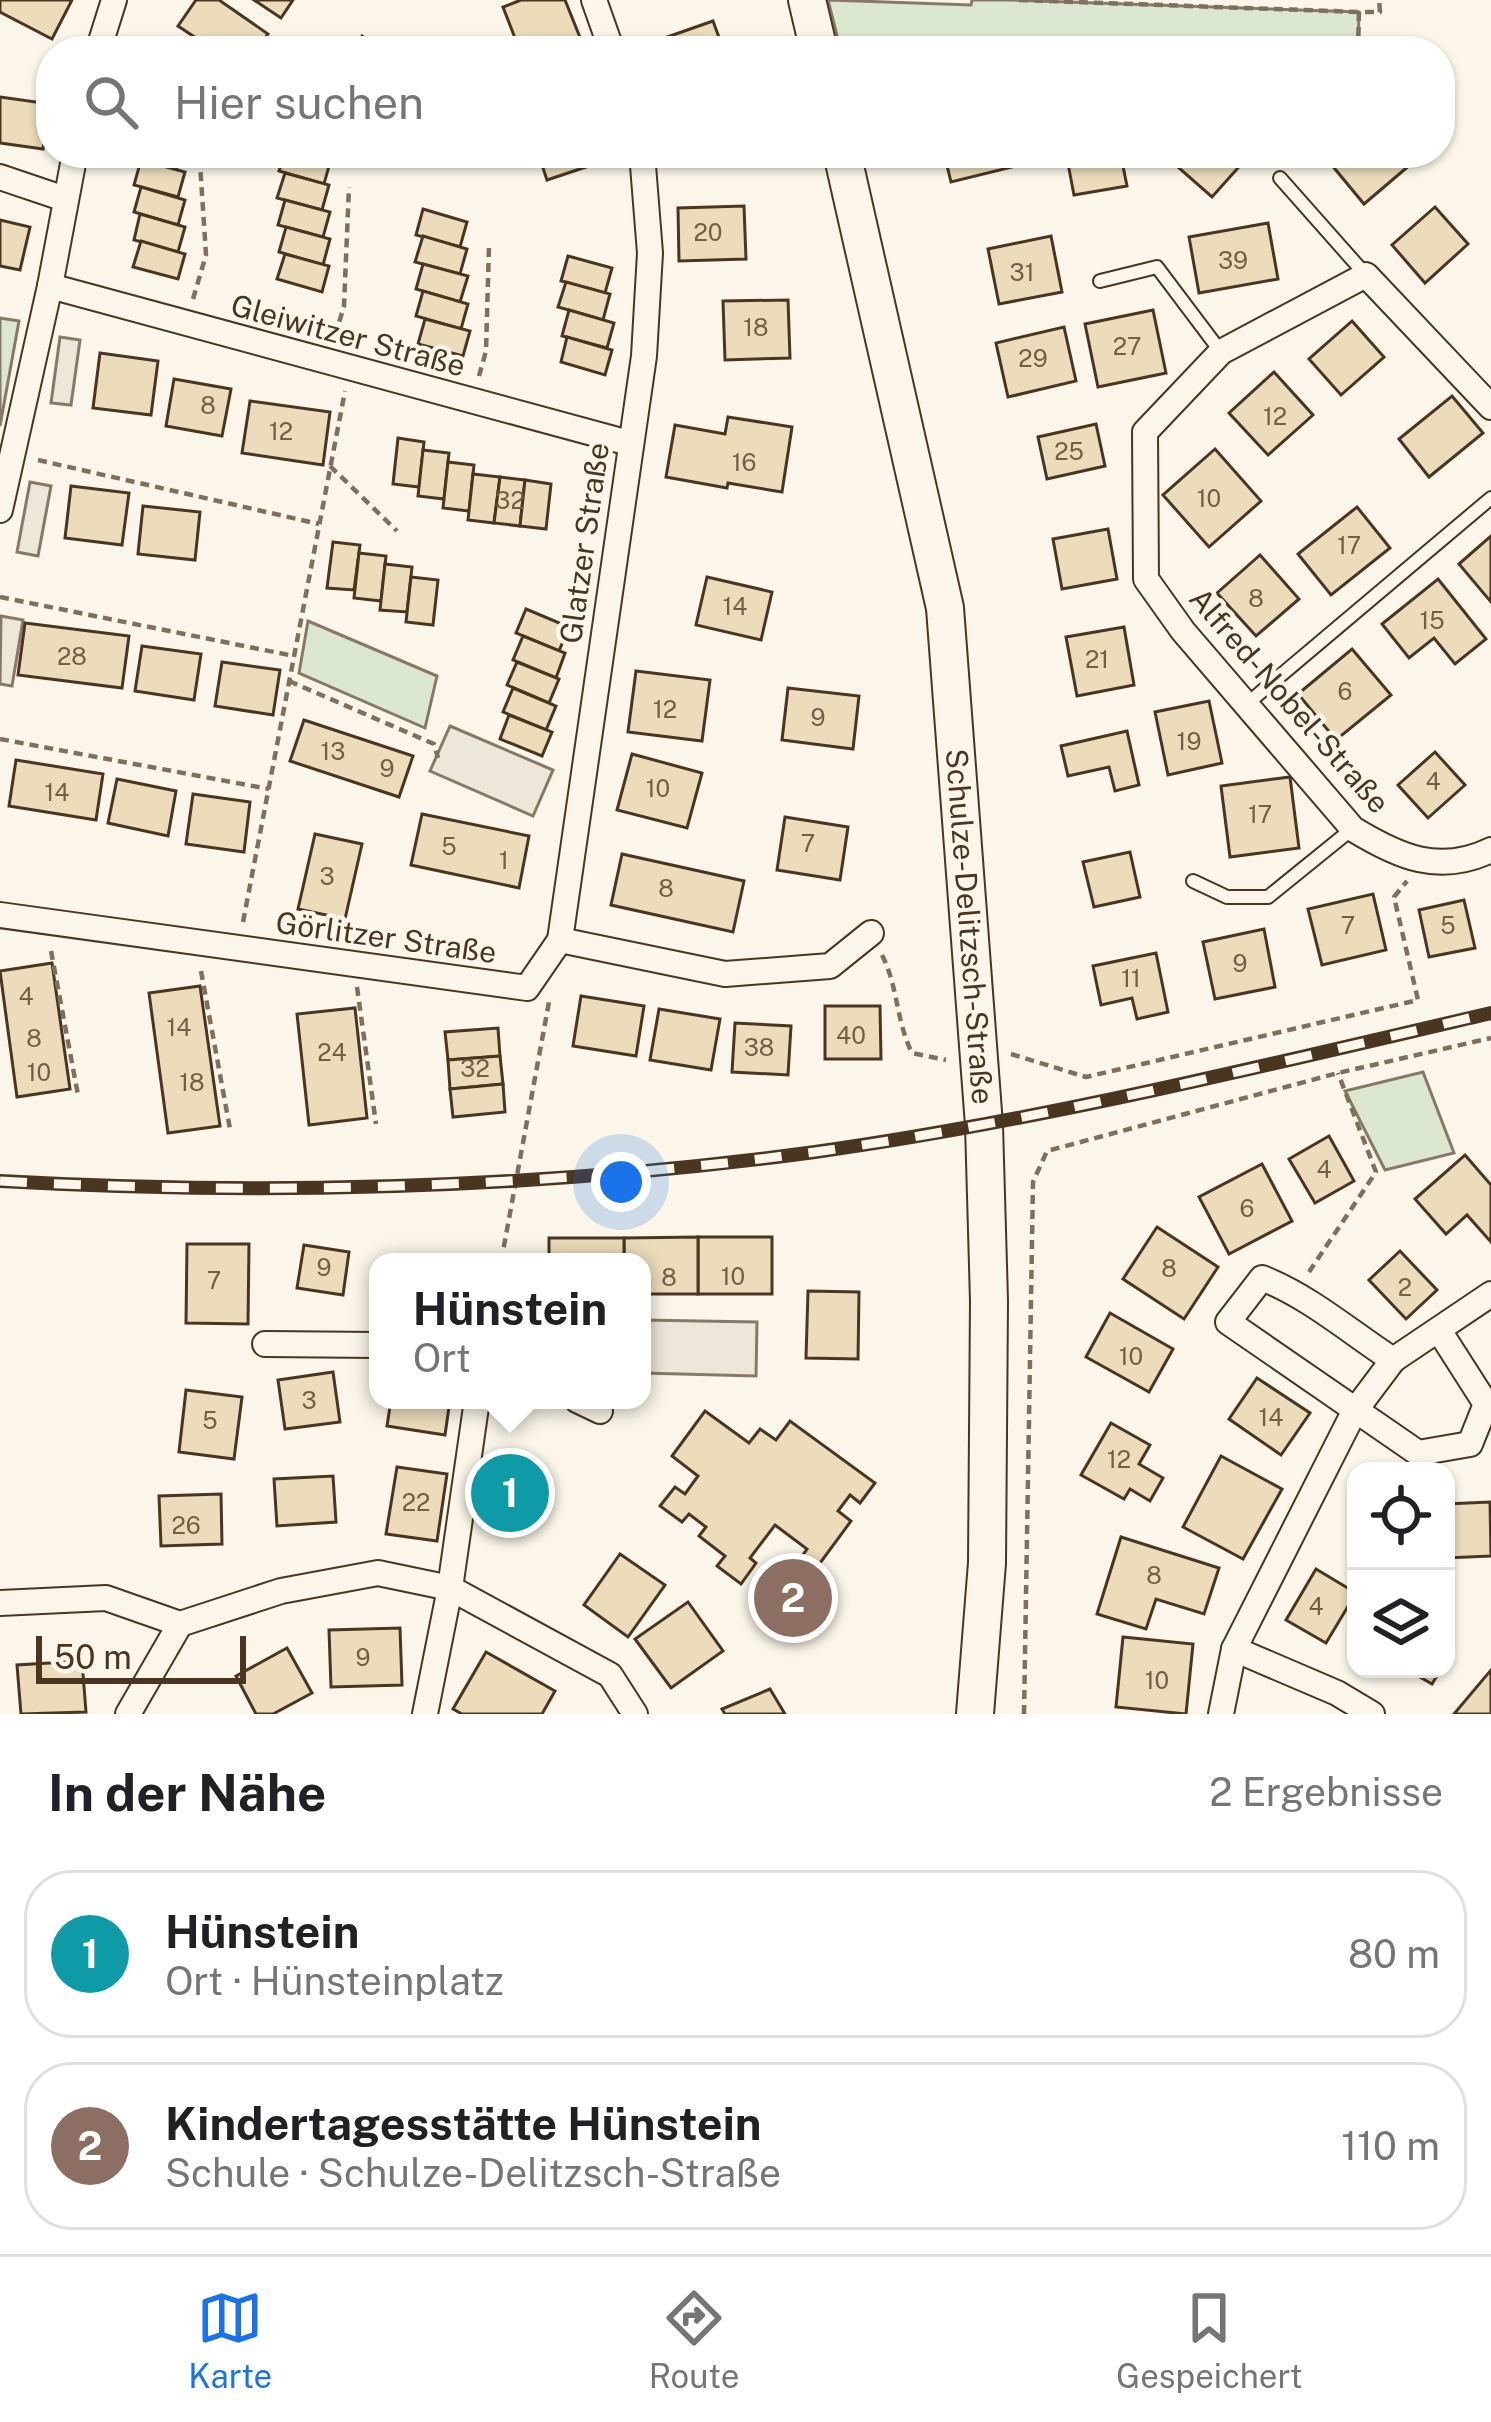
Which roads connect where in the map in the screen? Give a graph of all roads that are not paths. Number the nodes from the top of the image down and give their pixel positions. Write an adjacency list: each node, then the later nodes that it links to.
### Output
1 (114, 0): 4 (street)
2 (594, 0): 5 (street)
3 (807, 0): 6 (main road)
4 (103, 36)
5 (607, 36)
6 (815, 36)
7 (72, 168): 12 (street)
8 (643, 168): 18 (street, Glatzer Straße)
9 (845, 168): 45 (main road, Schulze-Delitzsch-Straße)
10 (0, 178): 12 (street)
11 (1280, 178): 13 (lane)
12 (65, 199): 15 (street)
13 (1366, 275): 16 (street, Alfred-Nobel-Straße); 17 (street)
14 (1100, 281): 16 (lane)
15 (50, 286): 18 (street, Gleiwitzer Straße); 19 (street)
16 (1221, 352): 22 (street, Alfred-Nobel-Straße)
17 (1491, 407)
18 (629, 443): 28 (street, Glatzer Straße)
19 (3, 482): 21 (street)
20 (1491, 498): 22 (lane)
21 (0, 511)
22 (1248, 703): 23 (street, Alfred-Nobel-Straße)
23 (1353, 829): 24 (street, Alfred-Nobel-Straße); 25 (lane)
24 (1491, 850)
25 (1193, 881)
26 (0, 915): 28 (street, Görlitzer Straße)
27 (871, 934): 28 (street)
28 (560, 940)
29 (1491, 1294): 30 (street)
30 (1440, 1332): 33 (street); 37 (street)
31 (265, 1344): 32 (street)
32 (369, 1345)
33 (1394, 1360): 37 (street); 37 (street)
34 (475, 1409): 38 (street)
35 (595, 1409): 36 (street)
36 (601, 1412)
37 (1354, 1412): 41 (street)
38 (450, 1588): 40 (street); 43 (street); 44 (street)
39 (0, 1603): 40 (street)
40 (180, 1624): 42 (street)
41 (1234, 1649): 46 (street); 47 (street)
42 (128, 1714)
43 (425, 1714)
44 (635, 1714)
45 (975, 1714)
46 (1221, 1714)
47 (1372, 1714)

